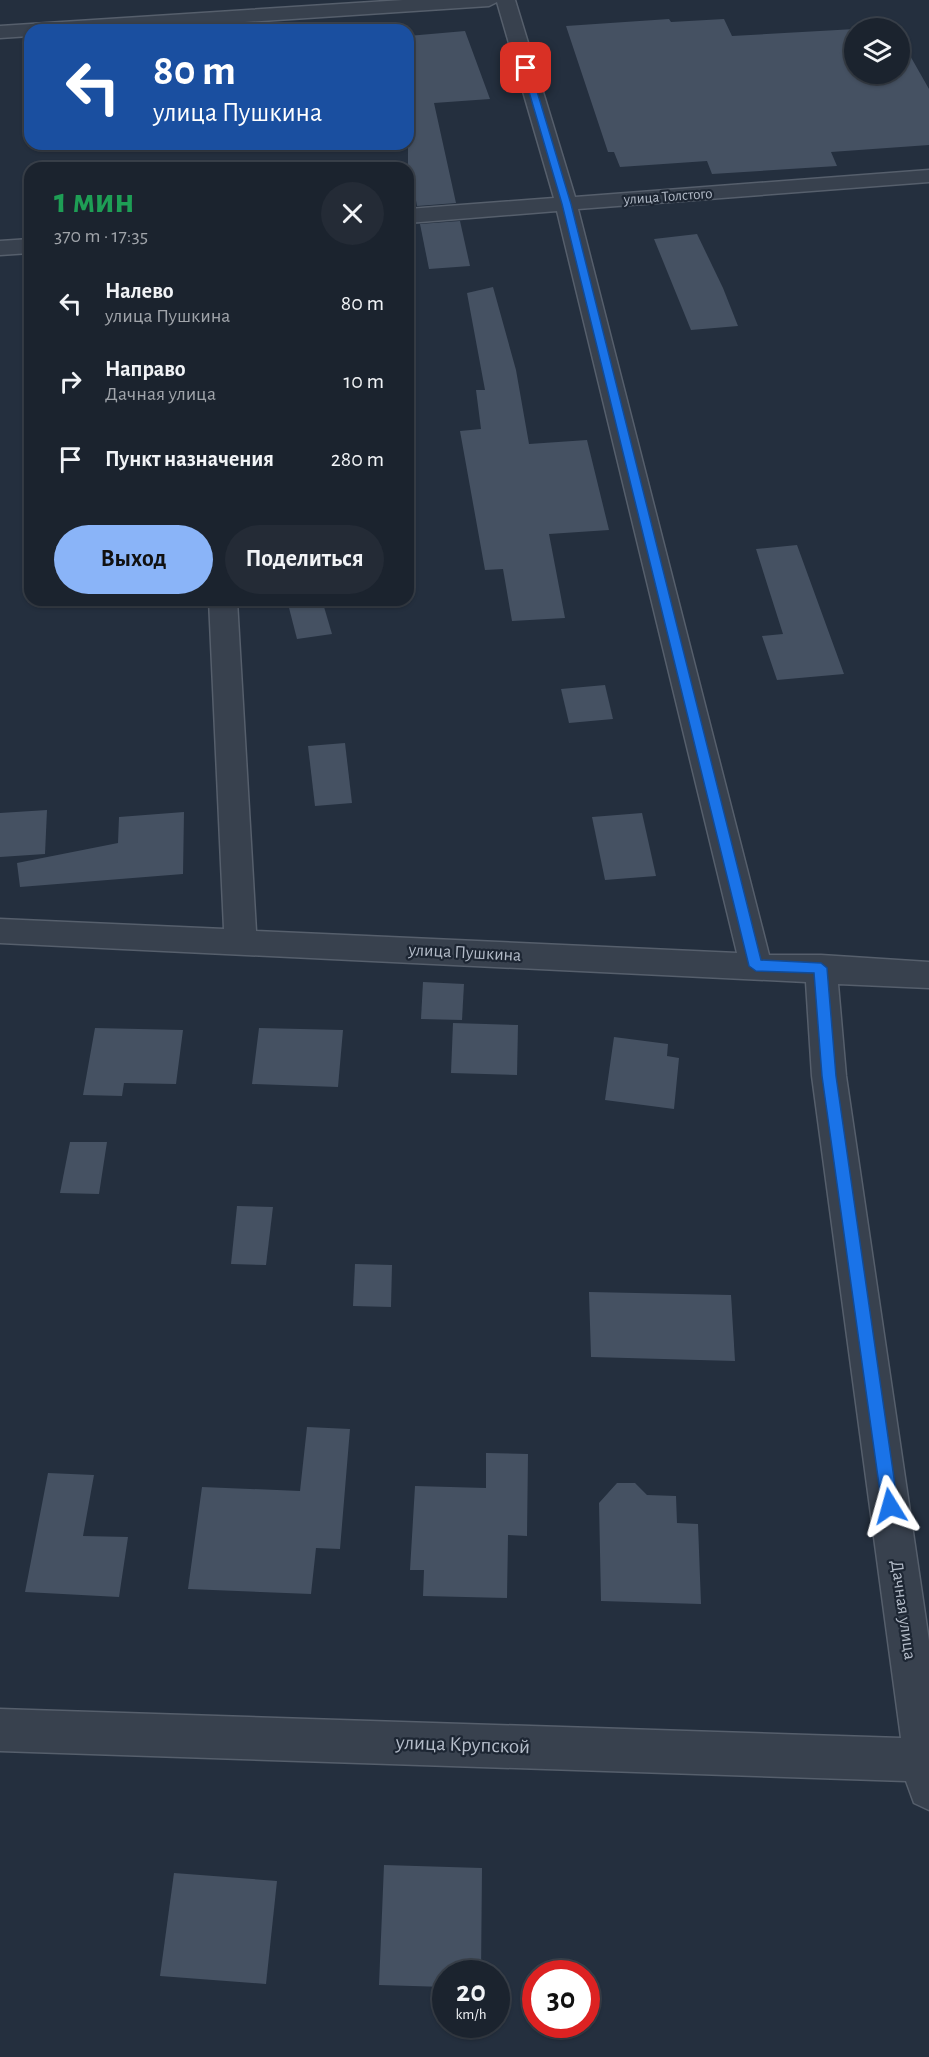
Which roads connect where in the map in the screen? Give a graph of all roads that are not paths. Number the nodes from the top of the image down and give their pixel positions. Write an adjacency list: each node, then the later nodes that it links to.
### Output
1 (489, 0): 3 (street)
2 (506, 0): 7 (street)
3 (127, 24)
4 (24, 30): 5 (street)
5 (0, 32)
6 (929, 176): 7 (street, улица Толстого)
7 (566, 204): 8 (street, улица Толстого); 14 (street)
8 (414, 216)
9 (24, 246): 10 (street)
10 (0, 248)
11 (223, 606): 13 (street)
12 (0, 931): 13 (street, улица Пушкина)
13 (241, 942): 14 (street, улица Пушкина)
14 (756, 966): 15 (street, улица Пушкина)
15 (821, 968): 16 (street, улица Пушкина); 18 (street, Дачная улица)
16 (929, 975)
17 (0, 1730): 18 (street, улица Крупской)
18 (927, 1774)

